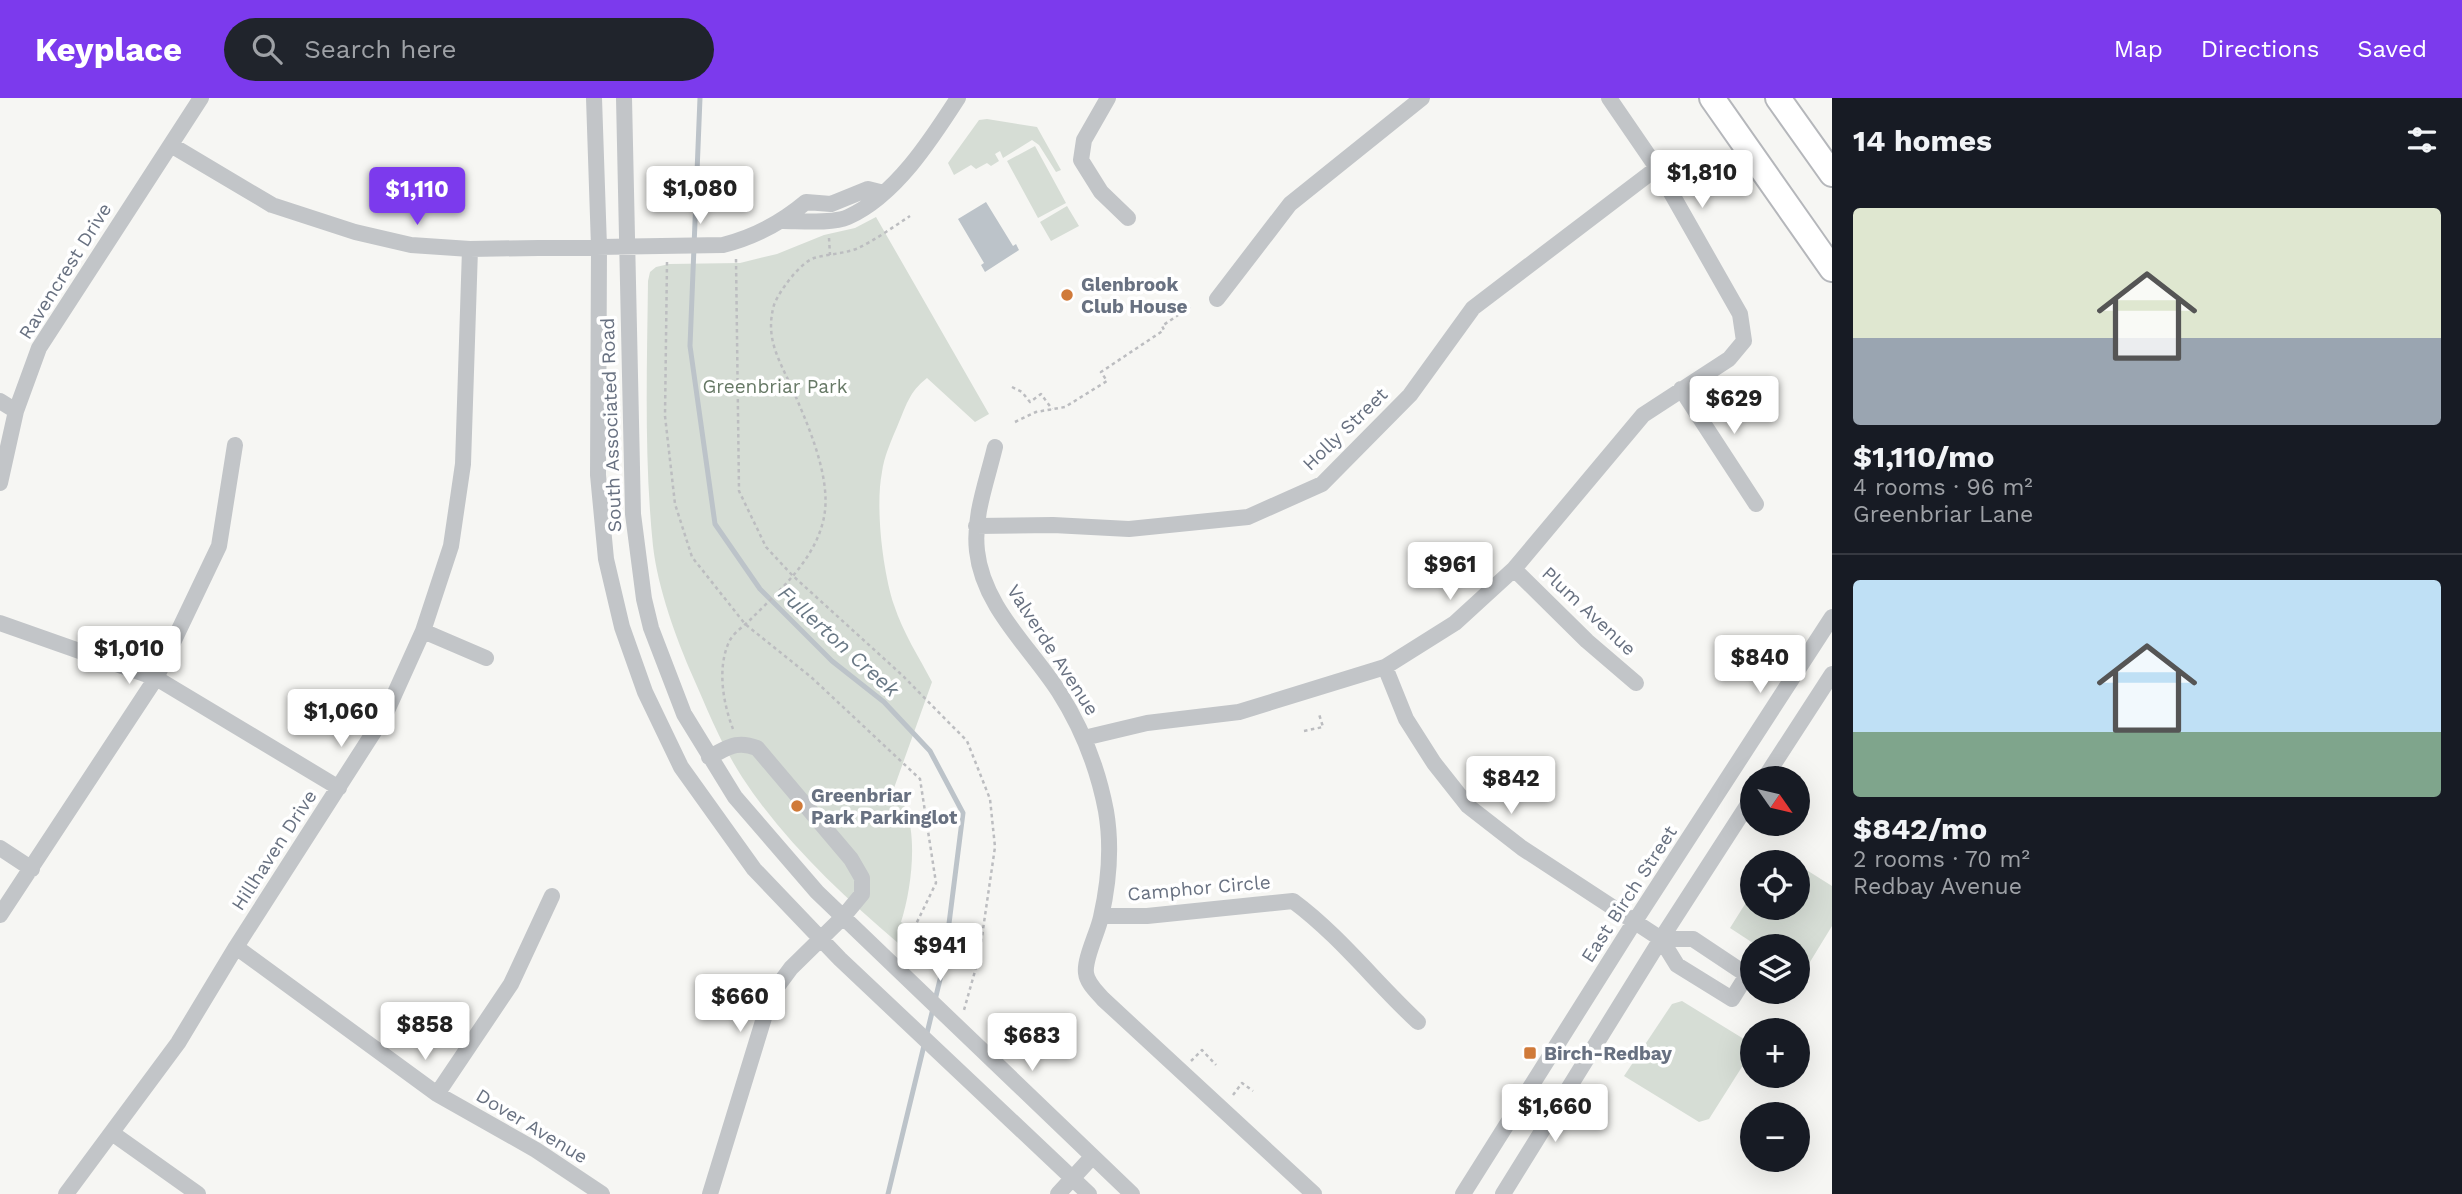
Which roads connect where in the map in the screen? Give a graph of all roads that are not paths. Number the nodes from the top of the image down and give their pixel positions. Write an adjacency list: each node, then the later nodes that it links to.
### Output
1 (201, 98): 10 (street, Ravencrest Drive)
2 (594, 98): 15 (street, South Associated Road)
3 (624, 98): 14 (street, South Associated Road)
4 (958, 98): 14 (street)
5 (1108, 98): 13 (street)
6 (1422, 98): 18 (street)
7 (1609, 98): 11 (street)
8 (1712, 98): 17 (highway)
9 (1778, 98): 12 (highway)
10 (171, 145): 16 (street); 21 (street, Ravencrest Drive)
11 (1657, 168): 19 (street); 26 (street, Holly Street)
12 (1832, 174)
13 (1128, 218)
14 (626, 246): 15 (street); 37 (street, South Associated Road)
15 (599, 247): 16 (street); 48 (street, South Associated Road)
16 (470, 249): 30 (street, Hillhaven Drive)
17 (1832, 269)
18 (1217, 299)
19 (1681, 388): 25 (street); 27 (street)
20 (0, 401): 21 (street)
21 (16, 411): 24 (street, Ravencrest Drive)
22 (235, 445): 34 (street)
23 (995, 447): 26 (street, Valverde Avenue)
24 (0, 483)
25 (1756, 504)
26 (976, 526): 36 (street, Valverde Avenue)
27 (1514, 569): 32 (street); 35 (street, Plum Avenue)
28 (1832, 617): 47 (street, East Birch Street)
29 (0, 623): 34 (street)
30 (422, 631): 31 (street); 39 (street, Hillhaven Drive)
31 (486, 658)
32 (1385, 667): 36 (street); 47 (street)
33 (1832, 674): 38 (street)
34 (156, 678): 39 (street); 42 (street)
35 (1636, 682)
36 (1084, 738): 46 (street, Valverde Avenue)
37 (709, 757): 45 (street, South Associated Road); 45 (street)
38 (1772, 766)
39 (339, 788): 50 (street, Hillhaven Drive)
40 (1740, 817): 49 (street)
41 (0, 848): 42 (street)
42 (32, 869): 44 (street)
43 (552, 896): 52 (street)
44 (0, 915)
45 (843, 916): 48 (street); 54 (street, South Associated Road)
46 (1102, 916): 51 (street, Camphor Circle); 63 (street, Valverde Avenue)
47 (1635, 921): 49 (street); 64 (street, East Birch Street)
48 (820, 938): 55 (street, South Associated Road); 59 (street)
49 (1661, 939): 49 (street); 65 (street)
50 (236, 947): 52 (street, Dover Avenue); 53 (street, Hillhaven Drive)
51 (1418, 1022)
52 (437, 1094): 58 (street, Dover Avenue)
53 (112, 1133): 56 (street, Hillhaven Drive); 57 (street)
54 (1092, 1157): 55 (street); 62 (street, South Associated Road)
55 (1072, 1178): 60 (street); 61 (street, South Associated Road)
56 (66, 1194)
57 (198, 1194)
58 (602, 1194)
59 (710, 1194)
60 (1058, 1194)
61 (1089, 1194)
62 (1132, 1194)
63 (1314, 1194)
64 (1464, 1194)
65 (1503, 1194)

